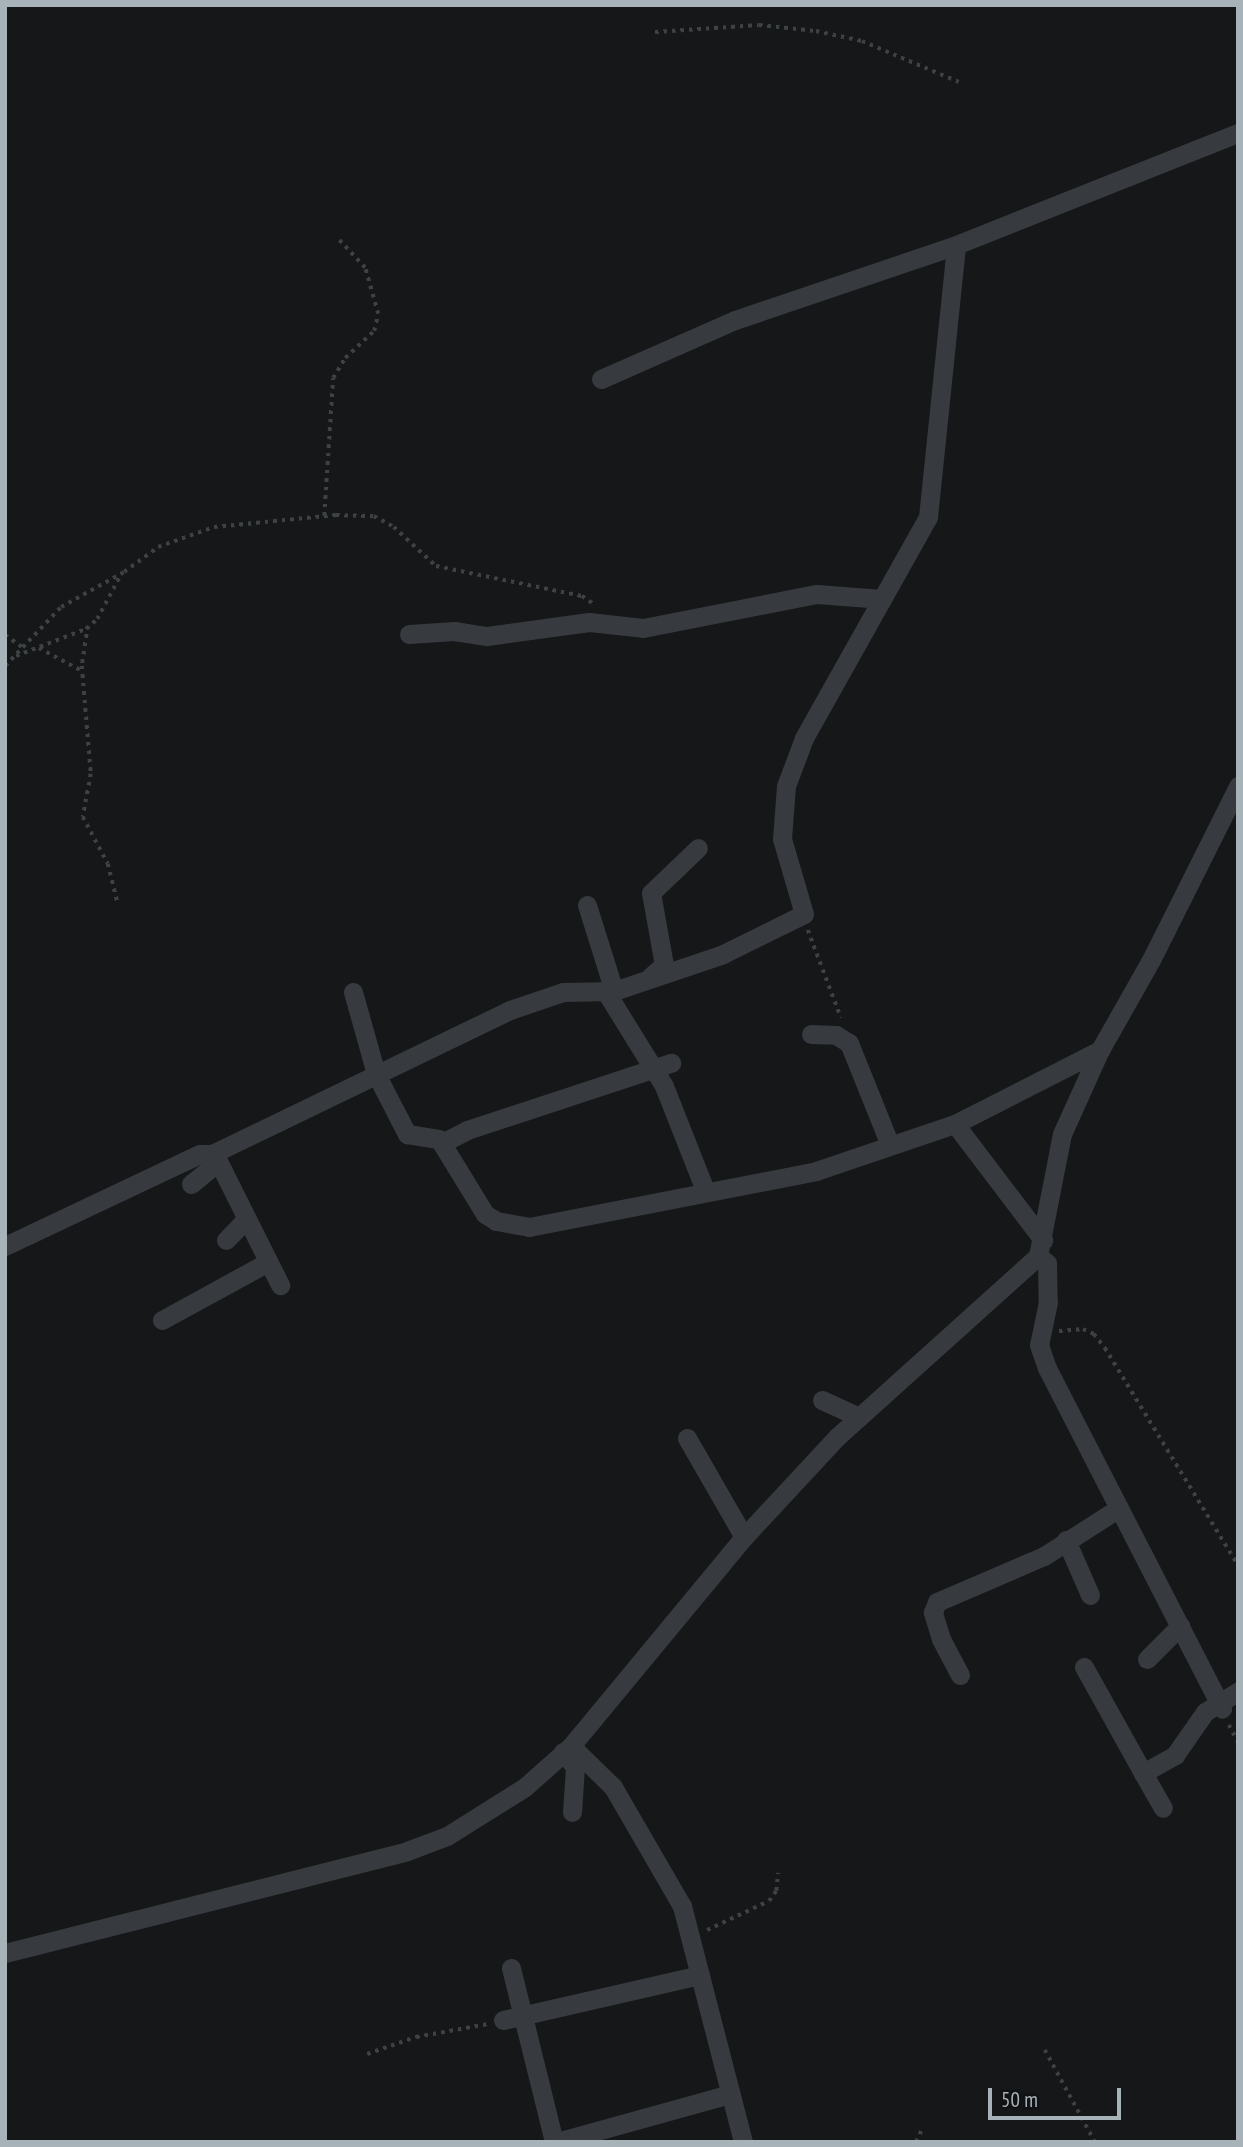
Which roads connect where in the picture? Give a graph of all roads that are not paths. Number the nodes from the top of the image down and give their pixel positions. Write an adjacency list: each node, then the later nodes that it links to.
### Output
1 (1238, 133): 2 (street)
2 (956, 245): 3 (street); 4 (street)
3 (601, 379)
4 (882, 599): 5 (street); 9 (street)
5 (409, 634)
6 (1238, 786): 13 (street)
7 (698, 848): 9 (street)
8 (587, 905): 11 (street)
9 (650, 977): 11 (street)
10 (353, 992): 15 (street)
11 (610, 992): 14 (street); 15 (street)
12 (811, 1034): 18 (street)
13 (1100, 1050): 16 (street); 25 (street)
14 (662, 1066): 17 (street); 21 (street)
15 (376, 1074): 17 (street); 19 (street)
16 (955, 1124): 18 (street); 25 (street)
17 (442, 1143): 21 (street)
18 (890, 1144): 21 (street)
19 (216, 1158): 20 (street); 22 (street); 24 (street)
20 (191, 1184)
21 (705, 1190)
22 (246, 1219): 23 (street); 26 (street)
23 (226, 1240)
24 (5, 1246)
25 (1041, 1248): 30 (street); 32 (street)
26 (268, 1262): 27 (street); 28 (street)
27 (280, 1285)
28 (162, 1320)
29 (821, 1400): 30 (street)
30 (859, 1417): 33 (street)
31 (687, 1438): 33 (street)
32 (1119, 1508): 34 (street); 36 (street)
33 (744, 1537): 42 (street)
34 (1066, 1540): 35 (street); 39 (street)
35 (1090, 1595)
36 (1180, 1626): 37 (street); 41 (street)
37 (1147, 1659)
38 (1084, 1667): 43 (street)
39 (960, 1675)
40 (1238, 1691): 41 (street)
41 (1220, 1706): 43 (street)
42 (567, 1749): 45 (street); 46 (street); 48 (street)
43 (1143, 1773): 44 (street)
44 (1163, 1808)
45 (572, 1812)
46 (5, 1954)
47 (511, 1968): 49 (street)
48 (700, 1975): 49 (street); 50 (street)
49 (513, 2019): 51 (street)
50 (730, 2094): 51 (street); 52 (street)
51 (556, 2142)
52 (743, 2142)

